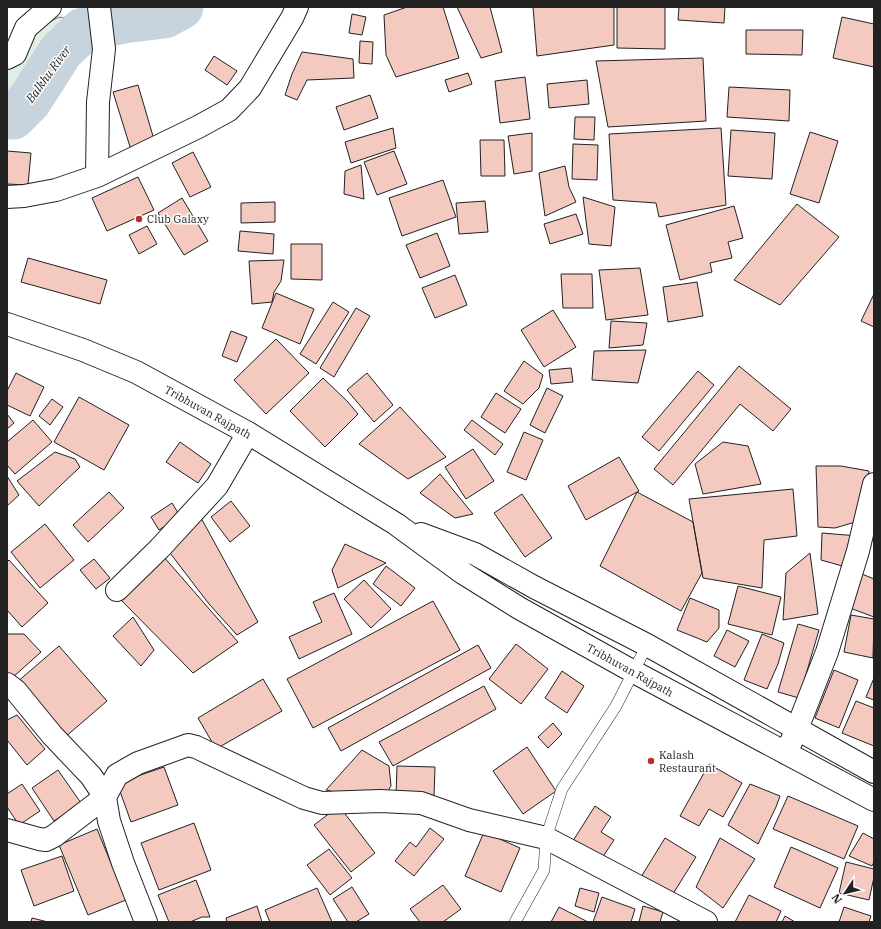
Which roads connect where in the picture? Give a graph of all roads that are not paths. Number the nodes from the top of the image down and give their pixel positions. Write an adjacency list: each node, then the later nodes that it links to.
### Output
1 (50, 7): 4 (main road)
2 (100, 7): 5 (main road)
3 (297, 7): 5 (main road)
4 (7, 58)
5 (97, 176): 6 (main road)
6 (7, 197)
7 (7, 324): 8 (main road, Tribhuvan Rajpath)
8 (248, 433): 10 (main road, Tribhuvan Rajpath); 11 (main road)
9 (874, 484): 15 (main road)
10 (396, 524): 12 (main road, Tribhuvan Rajpath); 13 (main road, Tribhuvan Rajpath)
11 (117, 590)
12 (647, 645): 13 (lane); 15 (main road, Tribhuvan Rajpath)
13 (634, 672): 16 (main road, Tribhuvan Rajpath); 21 (lane)
14 (7, 684): 18 (main road)
15 (797, 729): 16 (main road); 17 (main road, Tribhuvan Rajpath)
16 (786, 753): 19 (main road, Tribhuvan Rajpath)
17 (874, 772)
18 (105, 797): 20 (main road); 21 (main road); 22 (main road)
19 (874, 800)
20 (7, 830)
21 (546, 838): 23 (lane); 24 (main road)
22 (146, 922)
23 (515, 922)
24 (706, 922)

